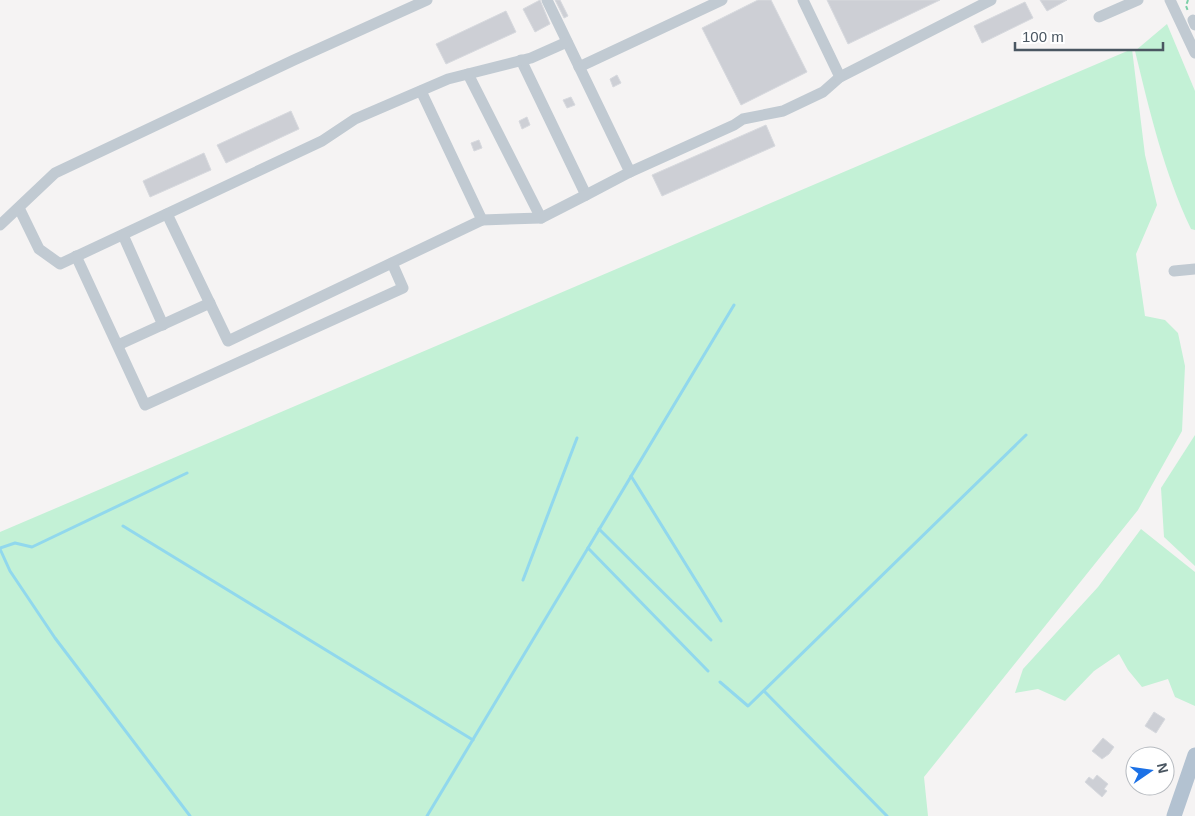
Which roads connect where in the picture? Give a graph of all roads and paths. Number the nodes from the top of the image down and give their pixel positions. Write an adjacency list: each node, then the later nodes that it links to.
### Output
1 (426, 0): 18 (street)
2 (547, 0): 9 (street)
3 (722, 0): 12 (street)
4 (803, 0): 14 (street)
5 (991, 0): 14 (street)
6 (1138, 0): 8 (street)
7 (1170, 0): 10 (street)
8 (1099, 17)
9 (567, 42): 11 (street); 12 (street)
10 (1195, 53)
11 (521, 60): 13 (street); 17 (street)
12 (579, 67): 16 (street)
13 (468, 74): 15 (street); 20 (street)
14 (840, 77): 16 (street)
15 (421, 90): 19 (street); 21 (street)
16 (630, 172): 17 (street)
17 (586, 195): 20 (street)
18 (19, 208): 22 (street); 24 (street)
19 (167, 214): 23 (street); 28 (street)
20 (541, 218): 21 (street)
21 (482, 220): 25 (street)
22 (0, 226)
23 (123, 235): 24 (street); 29 (street)
24 (76, 256): 30 (street)
25 (392, 263): 28 (street); 30 (street)
26 (1195, 269): 27 (street)
27 (1174, 271)
28 (210, 303): 29 (street)
29 (163, 325): 30 (street)
30 (118, 345)
31 (1195, 755): 32 (main road)
32 (1173, 813)

